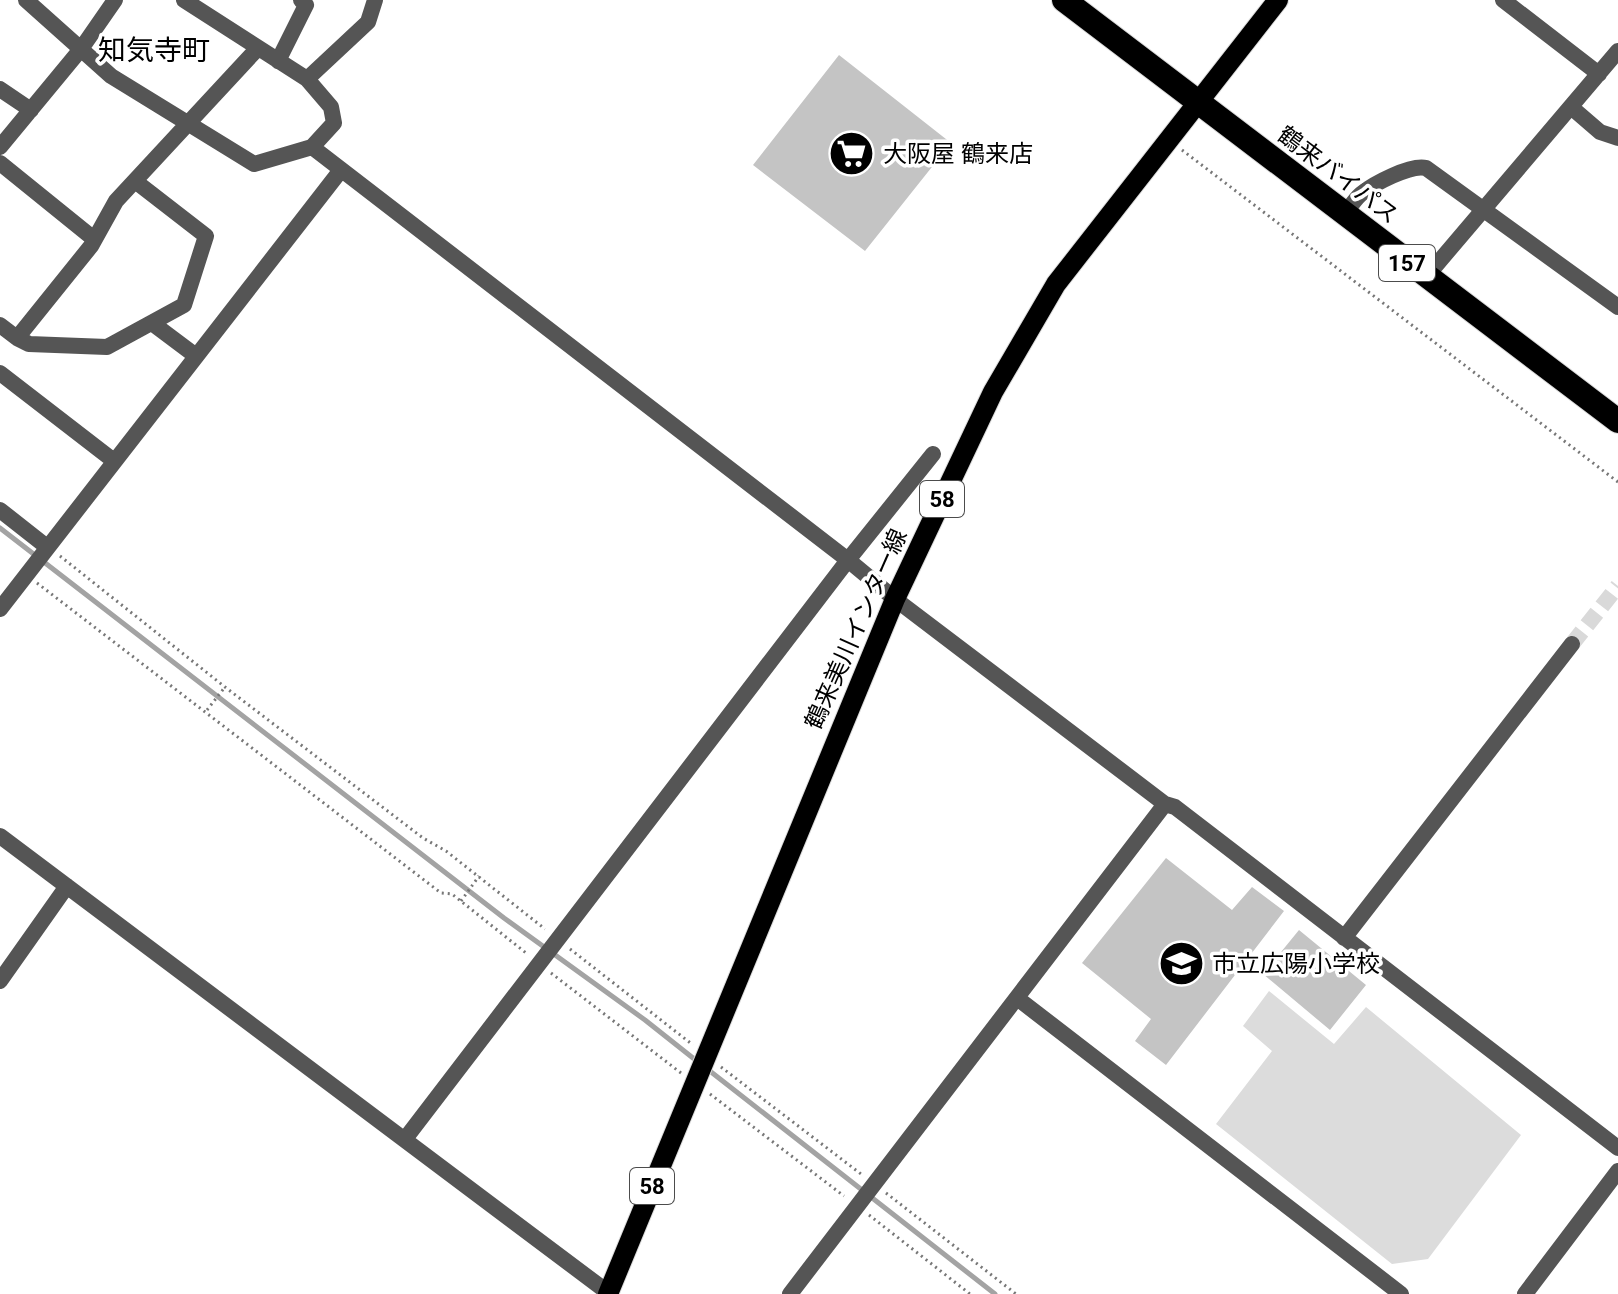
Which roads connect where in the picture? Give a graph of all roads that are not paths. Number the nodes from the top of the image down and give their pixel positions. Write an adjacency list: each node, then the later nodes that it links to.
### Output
1 (26, 0): 10 (street)
2 (115, 0): 10 (street)
3 (184, 0): 9 (street)
4 (301, 0): 12 (street)
5 (375, 0): 14 (street)
6 (1064, 0): 16 (highway, 鶴来バイパス / 157)
7 (1278, 0): 16 (main road, 鶴来美川インター線 / 58)
8 (1503, 0): 13 (street)
9 (258, 48): 12 (street); 19 (street)
10 (81, 49): 18 (street); 19 (street)
11 (1618, 51): 13 (street)
12 (278, 61): 14 (street)
13 (1599, 74): 17 (street)
14 (307, 79): 22 (street)
15 (0, 89): 18 (street)
16 (1198, 104): 27 (highway, 鶴来バイパス / 157); 42 (main road, 鶴来美川インター線 / 58)
17 (1571, 107): 20 (street); 26 (street)
18 (31, 110): 21 (street)
19 (188, 124): 22 (street); 25 (street)
20 (1618, 138)
21 (0, 147)
22 (312, 147): 24 (street)
23 (0, 163): 28 (street)
24 (341, 170): 34 (street); 41 (street)
25 (135, 181): 28 (street); 31 (street)
26 (1483, 210): 27 (street); 29 (street); 30 (street)
27 (1344, 215): 29 (highway, 鶴来バイパス / 157)
28 (94, 239): 33 (street)
29 (1426, 277): 36 (highway, 鶴来バイパス / 157)
30 (1618, 307)
31 (152, 323): 33 (street); 34 (street)
32 (0, 325): 33 (street)
33 (17, 338)
34 (196, 356): 38 (street)
35 (0, 373): 38 (street)
36 (1618, 421)
37 (933, 454): 41 (street)
38 (114, 461): 40 (street)
39 (0, 510): 40 (street)
40 (37, 560): 43 (street)
41 (848, 560): 42 (street); 51 (street)
42 (895, 599): 45 (street); 54 (main road, 鶴来美川インター線 / 58)
43 (0, 609)
44 (1572, 644): 48 (street)
45 (1165, 804): 48 (street); 50 (street)
46 (0, 836): 47 (street)
47 (67, 886): 49 (street); 51 (street)
48 (1344, 938): 52 (street)
49 (0, 981)
50 (1017, 998): 55 (street); 56 (street)
51 (405, 1139): 54 (street)
52 (1618, 1148)
53 (1618, 1171): 57 (street)
54 (609, 1294)
55 (790, 1294)
56 (1401, 1294)
57 (1525, 1294)

